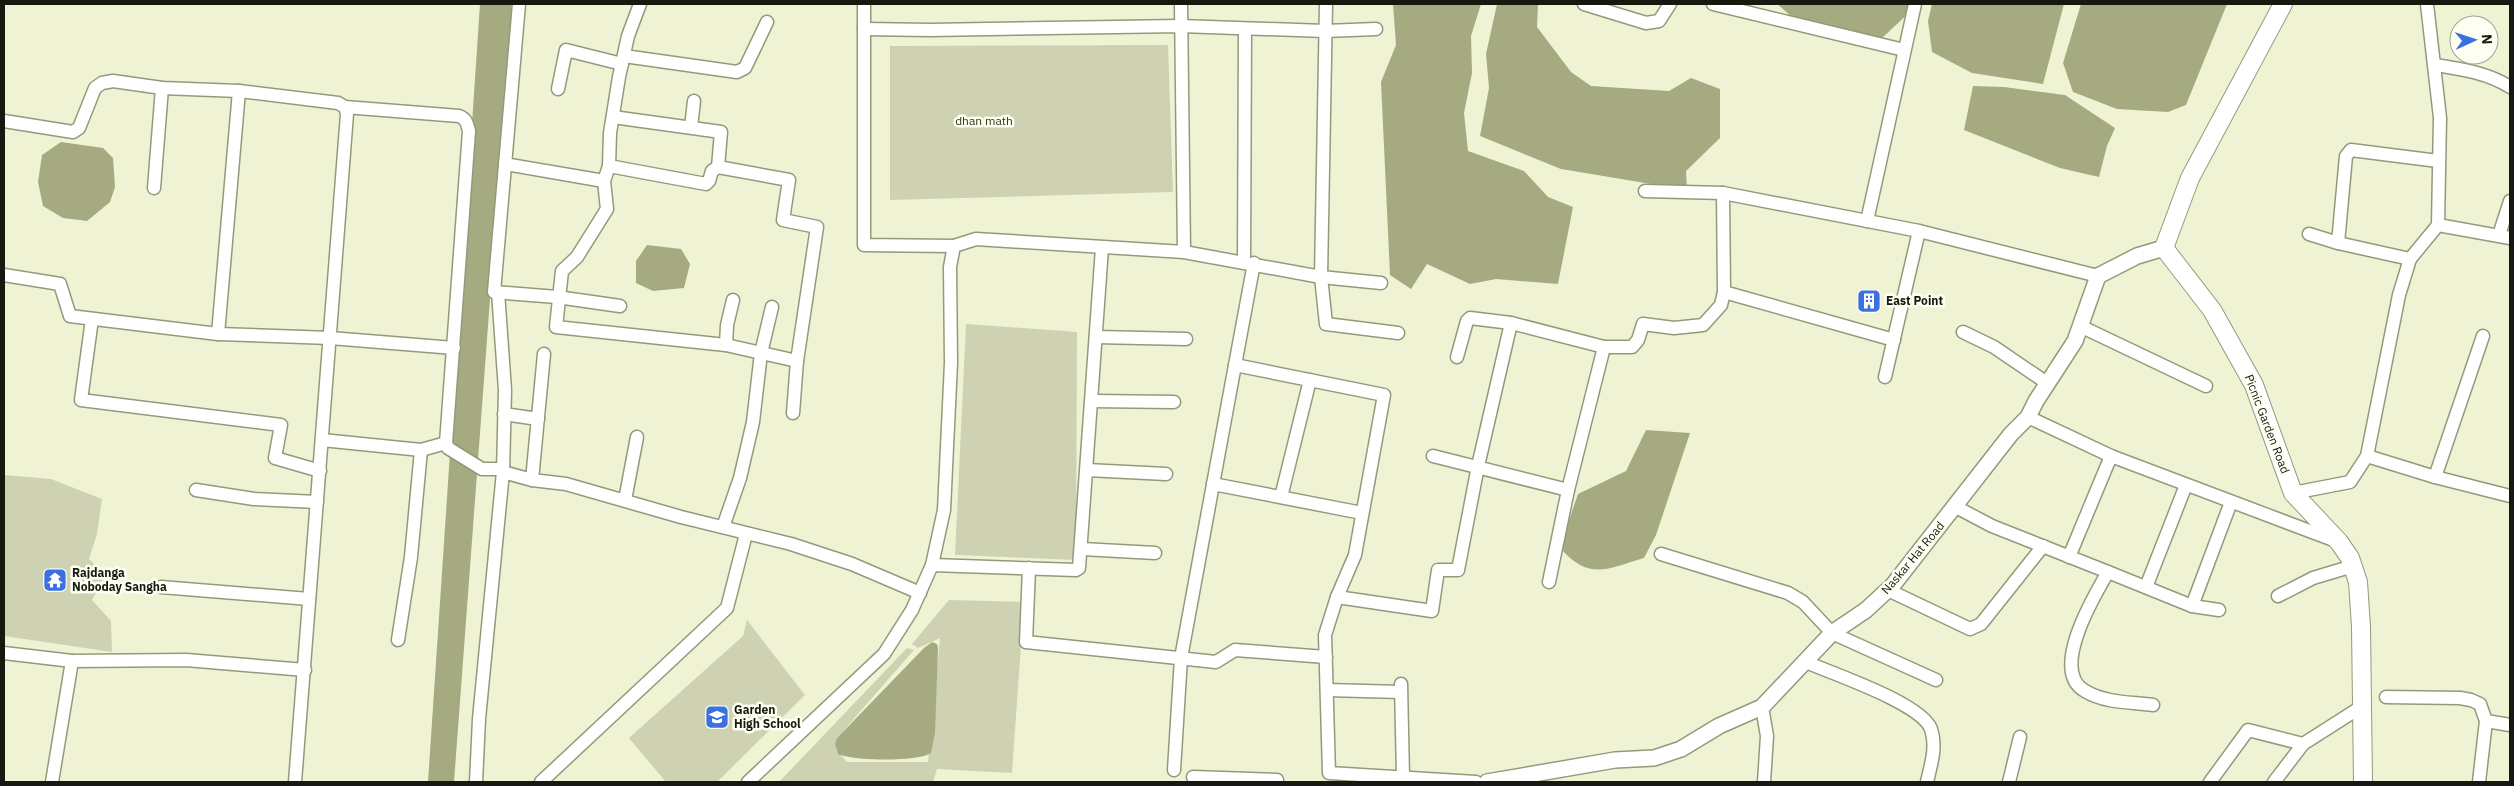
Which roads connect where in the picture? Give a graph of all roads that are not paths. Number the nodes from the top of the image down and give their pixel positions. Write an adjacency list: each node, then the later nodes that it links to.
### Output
1 (519, 4): 31 (street)
2 (640, 4): 19 (street)
3 (864, 4): 14 (street)
4 (1181, 4): 13 (street)
5 (1326, 4): 17 (street)
6 (1584, 4): 7 (street)
7 (1670, 4)
8 (1713, 4): 18 (street)
9 (1915, 4): 18 (street)
10 (2283, 4): 47 (main road)
11 (2427, 4): 20 (street)
12 (767, 22): 19 (street)
13 (1180, 26): 14 (street); 16 (street); 48 (street)
14 (864, 28): 45 (street)
15 (1376, 29): 17 (street)
16 (1245, 30): 17 (street); 50 (street)
17 (1325, 31): 53 (street)
18 (1904, 50): 39 (street)
19 (623, 60): 23 (street); 27 (street)
20 (2436, 65): 21 (street); 30 (street)
21 (2510, 87)
22 (162, 88): 24 (street); 28 (street); 35 (street)
23 (558, 89)
24 (239, 92): 26 (street); 65 (street)
25 (694, 101): 29 (street)
26 (345, 107): 69 (street); 74 (street)
27 (613, 117): 29 (street); 32 (street)
28 (4, 121)
29 (692, 127): 33 (street)
30 (2438, 161): 40 (street); 44 (street)
31 (505, 164): 34 (street); 55 (street)
32 (609, 166): 33 (street); 34 (street)
33 (718, 166): 78 (street)
34 (604, 181): 57 (street)
35 (154, 188)
36 (1645, 191): 37 (street)
37 (1723, 193): 39 (street); 56 (street)
38 (2510, 201): 43 (street)
39 (1867, 221): 41 (street)
40 (2438, 225): 43 (street); 49 (street)
41 (1919, 231): 52 (street); 71 (street)
42 (2309, 234): 44 (street)
43 (2504, 237)
44 (2338, 243): 49 (street)
45 (954, 246): 46 (street); 124 (street)
46 (1102, 248): 48 (street); 68 (street)
47 (2164, 248): 52 (street); 108 (main road, Picnic Garden Road)
48 (1184, 252): 50 (street)
49 (2410, 259): 96 (street)
50 (1249, 262): 53 (street); 79 (street)
51 (4, 274): 61 (street)
52 (2098, 276): 63 (street, Naskar Hat Road)
53 (1321, 277): 54 (street); 66 (street)
54 (1381, 283)
55 (498, 292): 57 (street); 87 (street)
56 (1724, 292): 71 (street); 73 (street)
57 (558, 296): 59 (street); 72 (street)
58 (732, 300): 72 (street)
59 (620, 306)
60 (772, 307): 75 (street)
61 (92, 318): 65 (street); 100 (street)
62 (1512, 323): 73 (street); 77 (street); 97 (street)
63 (2080, 326): 82 (street, Naskar Hat Road); 83 (street)
64 (1963, 332): 82 (street)
65 (218, 334): 69 (street)
66 (1398, 334)
67 (2483, 336): 102 (street)
68 (1096, 337): 70 (street); 84 (street)
69 (330, 338): 74 (street); 91 (street)
70 (1186, 339)
71 (1894, 340): 80 (street)
72 (726, 344): 75 (street)
73 (1604, 347): 107 (street)
74 (454, 348): 92 (street)
75 (761, 353): 78 (street); 116 (street)
76 (544, 354): 89 (street)
77 (1457, 357)
78 (797, 361): 86 (street)
79 (1235, 365): 81 (street); 104 (street)
80 (1885, 377)
81 (1310, 380): 110 (street); 115 (street)
82 (2050, 380): 88 (street, Naskar Hat Road)
83 (2206, 386)
84 (1092, 401): 85 (street); 99 (street)
85 (1174, 402)
86 (793, 413)
87 (504, 414): 89 (street); 98 (street)
88 (2028, 417): 95 (street); 114 (street, Naskar Hat Road)
89 (538, 419): 103 (street)
90 (637, 437): 111 (street)
91 (322, 440): 93 (street); 100 (street)
92 (447, 446): 93 (street); 98 (street)
93 (421, 450): 139 (street)
94 (1433, 456): 97 (street)
95 (2111, 456): 105 (street); 123 (street)
96 (2367, 456): 102 (street); 108 (street)
97 (1478, 466): 107 (street); 134 (street)
98 (502, 470): 103 (street); 161 (street)
99 (1087, 470): 101 (street); 120 (street)
100 (320, 471): 112 (street)
101 (1166, 474)
102 (2435, 477): 109 (street)
103 (532, 480): 111 (street)
104 (1213, 484): 110 (street); 142 (street)
105 (2186, 485): 113 (street); 130 (street)
106 (196, 490): 112 (street)
107 (1568, 490): 128 (street)
108 (2292, 493): 118 (main road, Picnic Garden Road)
109 (2510, 496)
110 (1281, 497): 115 (street)
111 (625, 500): 116 (street)
112 (317, 502): 135 (street)
113 (2231, 502): 118 (street); 136 (street)
114 (1956, 507): 119 (street); 131 (street, Naskar Hat Road)
115 (1362, 513): 134 (street)
116 (723, 527): 117 (street)
117 (746, 534): 132 (street); 162 (street)
118 (2339, 542): 125 (main road, Picnic Garden Road)
119 (2043, 546): 123 (street); 131 (street)
120 (1082, 549): 121 (street); 126 (street)
121 (1155, 553)
122 (1661, 554): 138 (street)
123 (2069, 557): 127 (street)
124 (932, 565): 126 (street); 132 (street)
125 (2353, 566): 133 (street); 151 (main road, Picnic Garden Road)
126 (1029, 568): 142 (street)
127 (2108, 572): 130 (street); 149 (street)
128 (1549, 582)
129 (161, 587): 135 (street)
130 (2146, 587): 136 (street)
131 (1888, 590): 138 (street, Naskar Hat Road)
132 (920, 593): 163 (street)
133 (2278, 596)
134 (1337, 597): 141 (street)
135 (309, 599): 145 (street)
136 (2192, 606): 137 (street)
137 (2218, 610)
138 (1832, 633): 144 (street, Naskar Hat Road); 146 (street)
139 (398, 640)
140 (4, 653): 143 (street)
141 (1326, 657): 142 (street); 147 (street)
142 (1182, 658): 156 (street)
143 (72, 661): 145 (street); 159 (street)
144 (1806, 662): 150 (street, Naskar Hat Road); 168 (street)
145 (305, 670): 160 (street)
146 (1936, 680)
147 (1327, 690): 158 (street); 158 (street)
148 (2386, 697): 152 (street)
149 (2153, 705)
150 (1762, 707): 166 (street, Naskar Hat Road); 167 (street)
151 (2361, 707): 155 (street); 172 (main road, Picnic Garden Road)
152 (2486, 721): 153 (street); 173 (street)
153 (2510, 725)
154 (2020, 737): 169 (street)
155 (2303, 744): 170 (street); 171 (street)
156 (1174, 770)
157 (1193, 777): 164 (street)
158 (1403, 777): 165 (street)
159 (52, 782)
160 (295, 782)
161 (476, 782)
162 (541, 782)
163 (748, 782)
164 (1277, 782)
165 (1476, 782)
166 (1487, 782)
167 (1764, 782)
168 (1927, 782)
169 (2009, 782)
170 (2210, 782)
171 (2274, 782)
172 (2363, 782)
173 (2479, 782)

